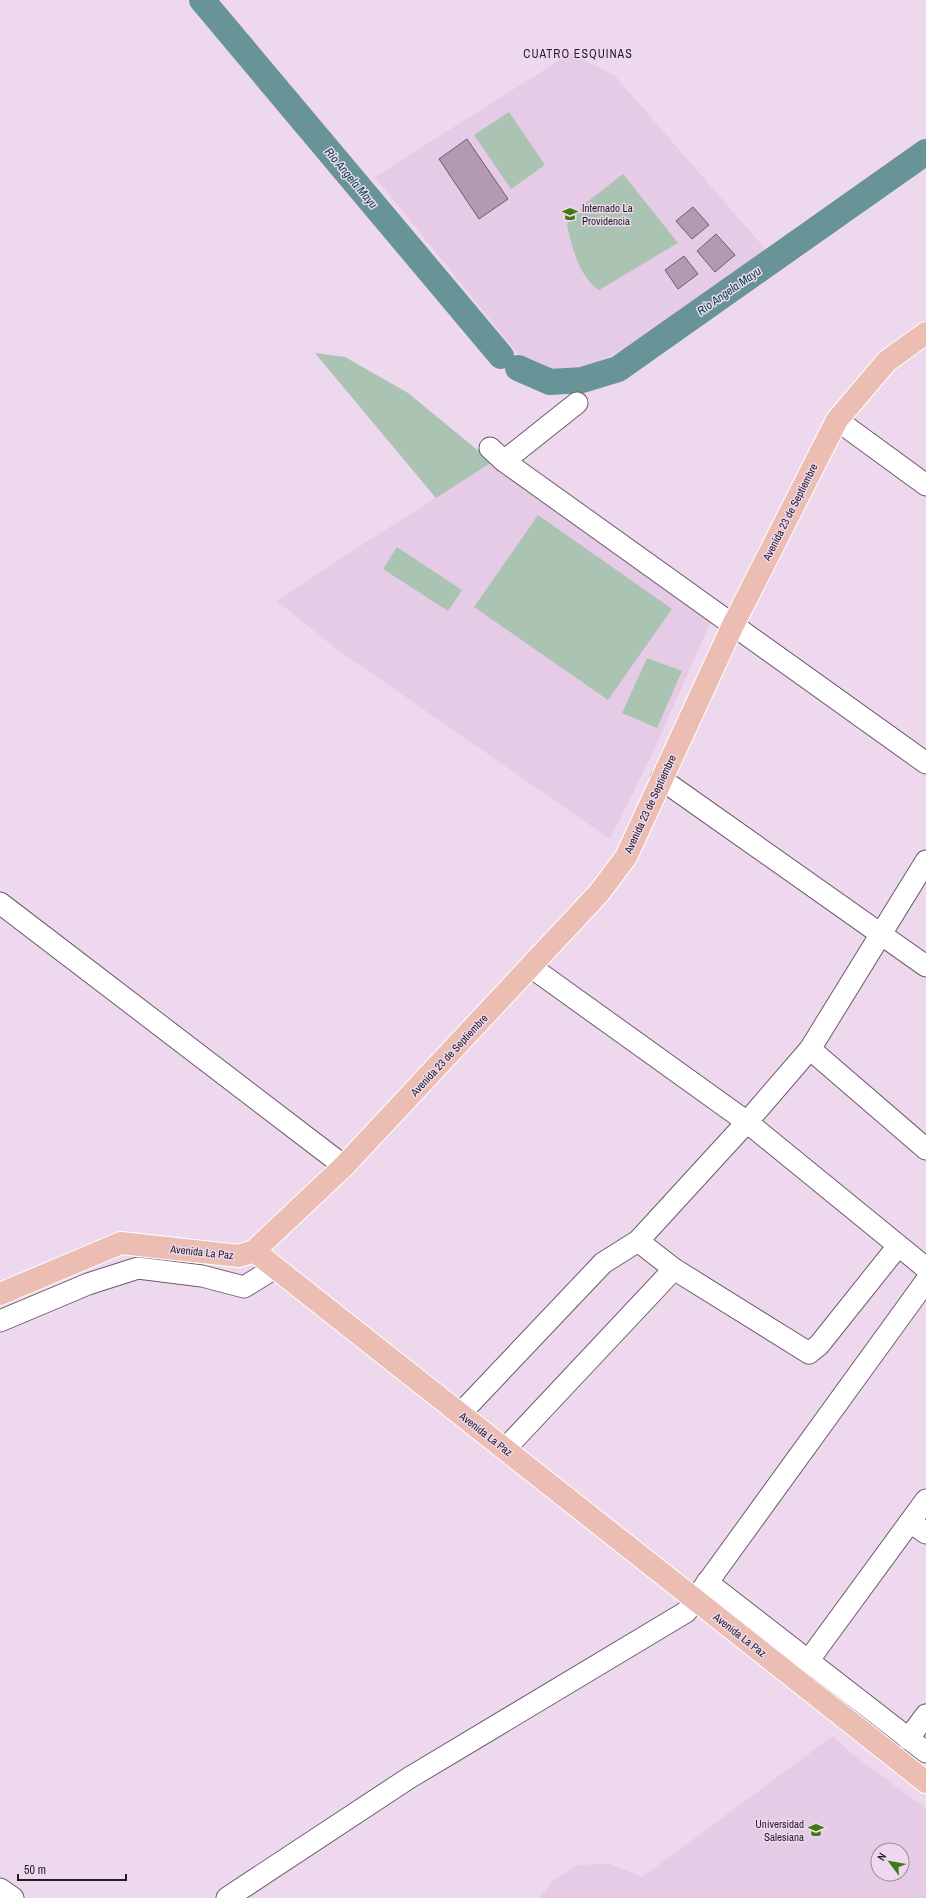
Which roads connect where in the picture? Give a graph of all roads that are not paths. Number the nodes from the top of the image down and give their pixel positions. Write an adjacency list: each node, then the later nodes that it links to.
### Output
1 (926, 333): 3 (main road, Avenida 23 de Septiembre)
2 (577, 403): 5 (street)
3 (837, 420): 4 (street); 5 (main road, Avenida 23 de Septiembre)
4 (926, 485)
5 (733, 626): 6 (street); 7 (main road, Avenida 23 de Septiembre)
6 (926, 763)
7 (661, 779): 10 (street); 12 (main road, Avenida 23 de Septiembre)
8 (926, 862): 10 (street)
9 (0, 903): 16 (street)
10 (882, 935): 11 (street); 13 (street)
11 (926, 966)
12 (530, 967): 14 (street); 16 (main road, Avenida 23 de Septiembre)
13 (810, 1049): 14 (street); 15 (street)
14 (747, 1122): 17 (street); 18 (street)
15 (926, 1149)
16 (344, 1166): 19 (main road, Avenida 23 de Septiembre)
17 (638, 1242): 22 (street); 26 (street)
18 (898, 1246): 21 (street); 22 (street)
19 (254, 1251): 20 (main road, Avenida La Paz); 24 (main road, Avenida La Paz)
20 (275, 1268): 25 (street); 26 (main road, Avenida La Paz)
21 (926, 1268)
22 (674, 1269): 27 (street)
23 (926, 1281): 30 (street)
24 (0, 1294)
25 (0, 1321)
26 (460, 1414): 27 (main road, Avenida La Paz)
27 (504, 1449): 30 (main road, Avenida La Paz)
28 (926, 1500): 29 (street)
29 (918, 1528): 31 (street)
30 (700, 1591): 31 (street); 32 (main road, Avenida La Paz); 39 (street)
31 (808, 1661): 32 (street); 34 (street)
32 (795, 1679): 36 (main road, Avenida La Paz)
33 (926, 1715): 34 (street)
34 (908, 1739): 35 (street)
35 (926, 1752)
36 (926, 1782)
37 (0, 1889): 38 (street)
38 (13, 1898)
39 (227, 1898)

